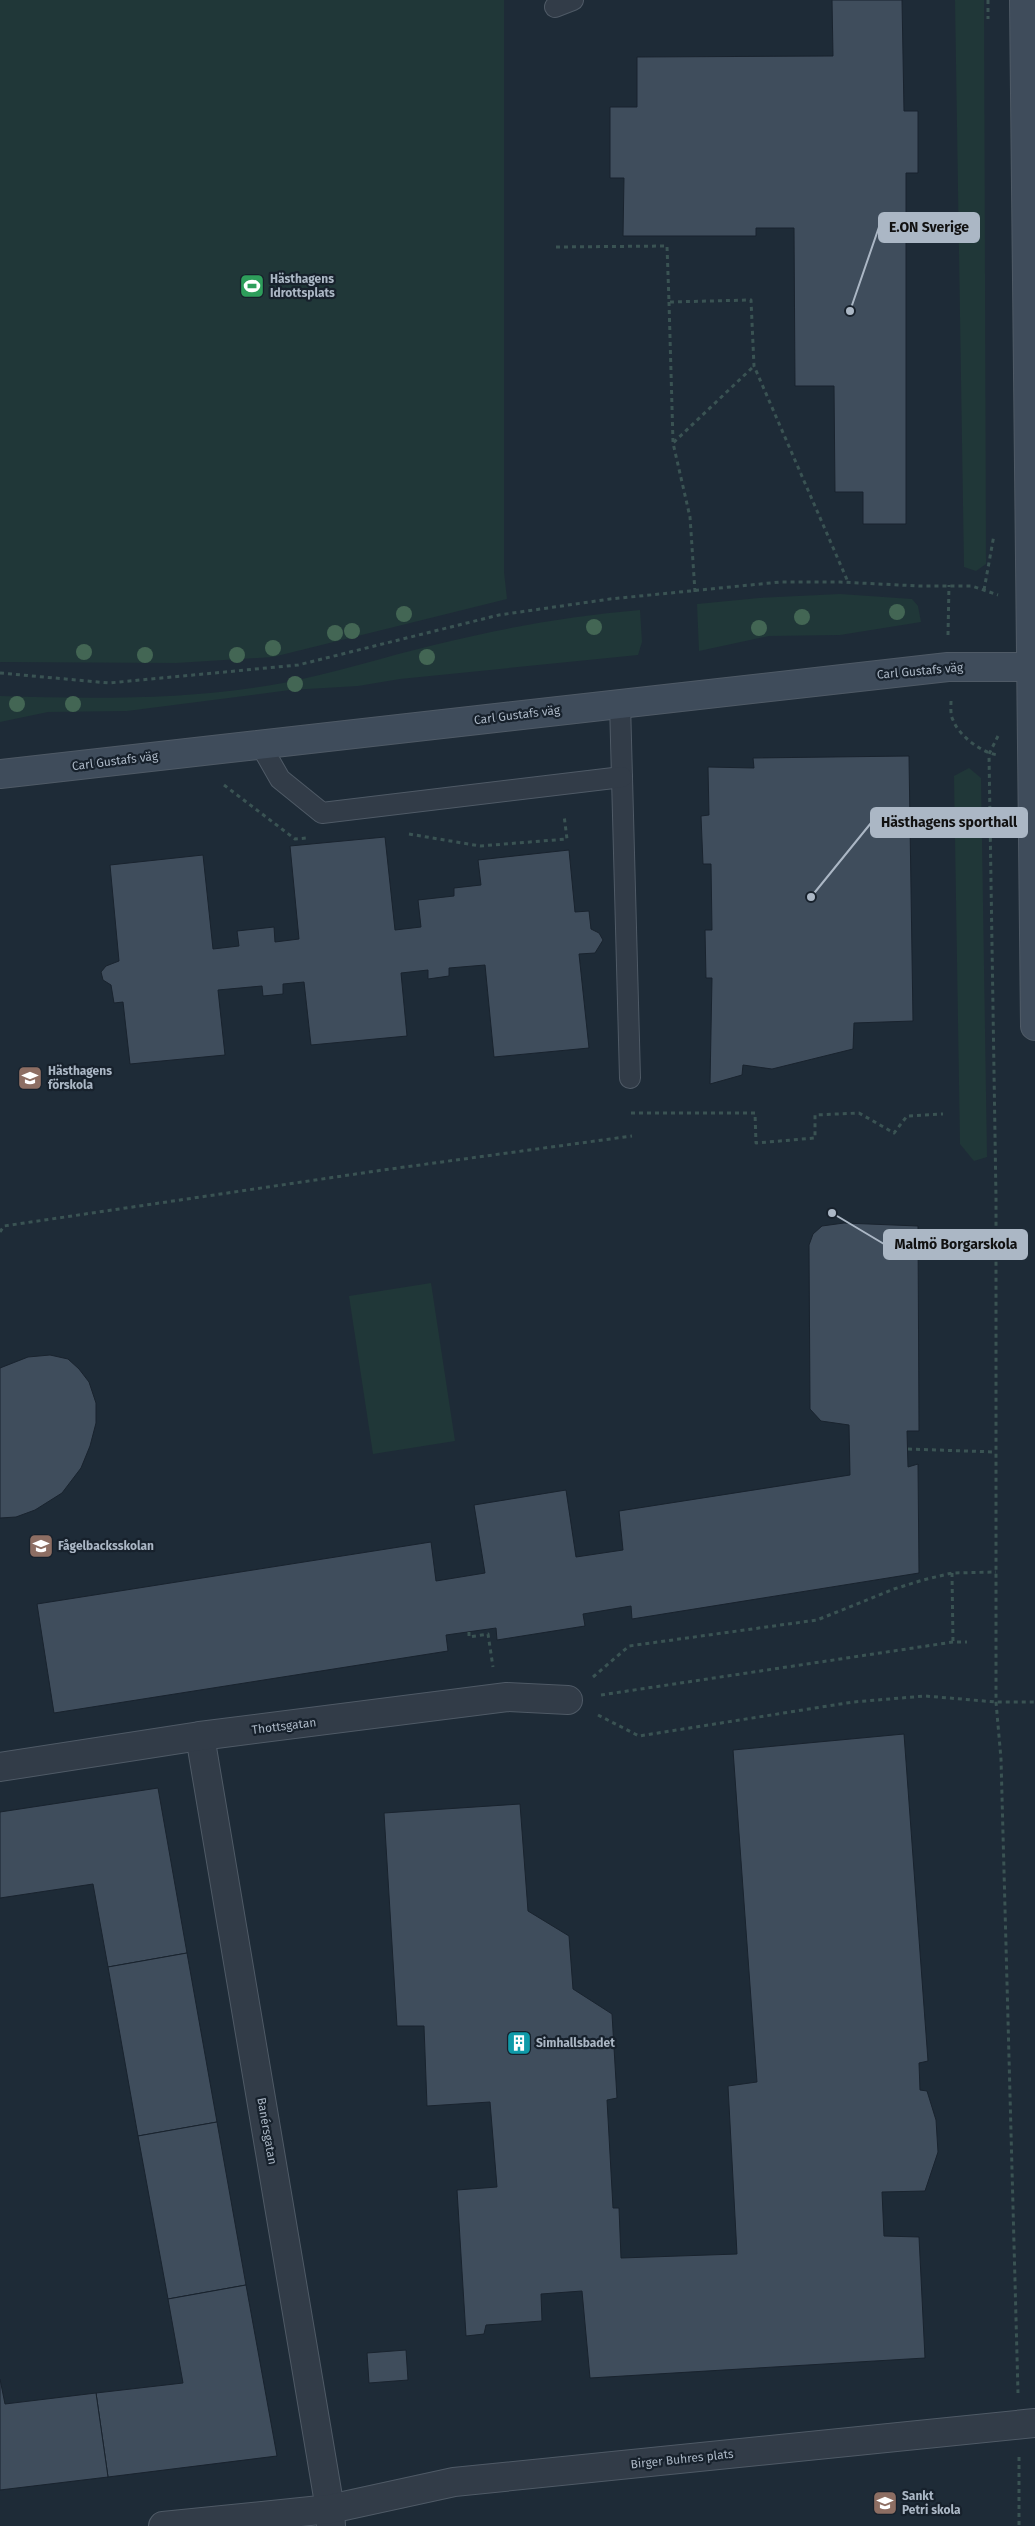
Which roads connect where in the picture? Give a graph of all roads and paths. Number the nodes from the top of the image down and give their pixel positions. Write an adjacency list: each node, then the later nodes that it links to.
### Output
1 (1024, 0): 10 (street)
2 (556, 247): 3 (path)
3 (669, 302): 4 (path); 5 (path)
4 (754, 366): 5 (path); 7 (path)
5 (673, 443): 9 (path)
6 (994, 535): 8 (path)
7 (848, 582): 8 (path); 9 (path)
8 (984, 590): 10 (path)
9 (695, 592): 12 (path)
10 (1031, 606): 11 (street)
11 (1033, 667): 13 (street, Carl Gustafs väg); 18 (street)
12 (0, 673)
13 (620, 703): 15 (street, Carl Gustafs väg); 17 (lane)
14 (1002, 728): 25 (path)
15 (260, 744): 16 (street, Carl Gustafs väg); 17 (lane)
16 (0, 774)
17 (622, 778): 19 (lane)
18 (1035, 1026)
19 (630, 1078)
20 (632, 1113): 21 (path)
21 (943, 1114)
22 (632, 1136): 23 (path)
23 (0, 1232)
24 (908, 1449): 25 (path)
25 (995, 1452): 26 (path)
26 (996, 1572): 27 (path); 33 (path)
27 (952, 1573): 29 (path); 32 (path)
28 (469, 1632): 31 (path)
29 (953, 1642): 30 (path); 32 (path)
30 (967, 1642)
31 (493, 1667)
32 (568, 1700): 33 (path); 35 (street, Thottsgatan)
33 (996, 1702): 34 (path); 37 (path)
34 (1035, 1702)
35 (200, 1736): 36 (street, Thottsgatan); 38 (street, Banérsgatan)
36 (0, 1767)
37 (1027, 2424): 38 (street, Birger Buhres plats); 40 (path)
38 (331, 2518): 39 (street, Birger Buhres plats)
39 (163, 2526)
40 (1019, 2526)

